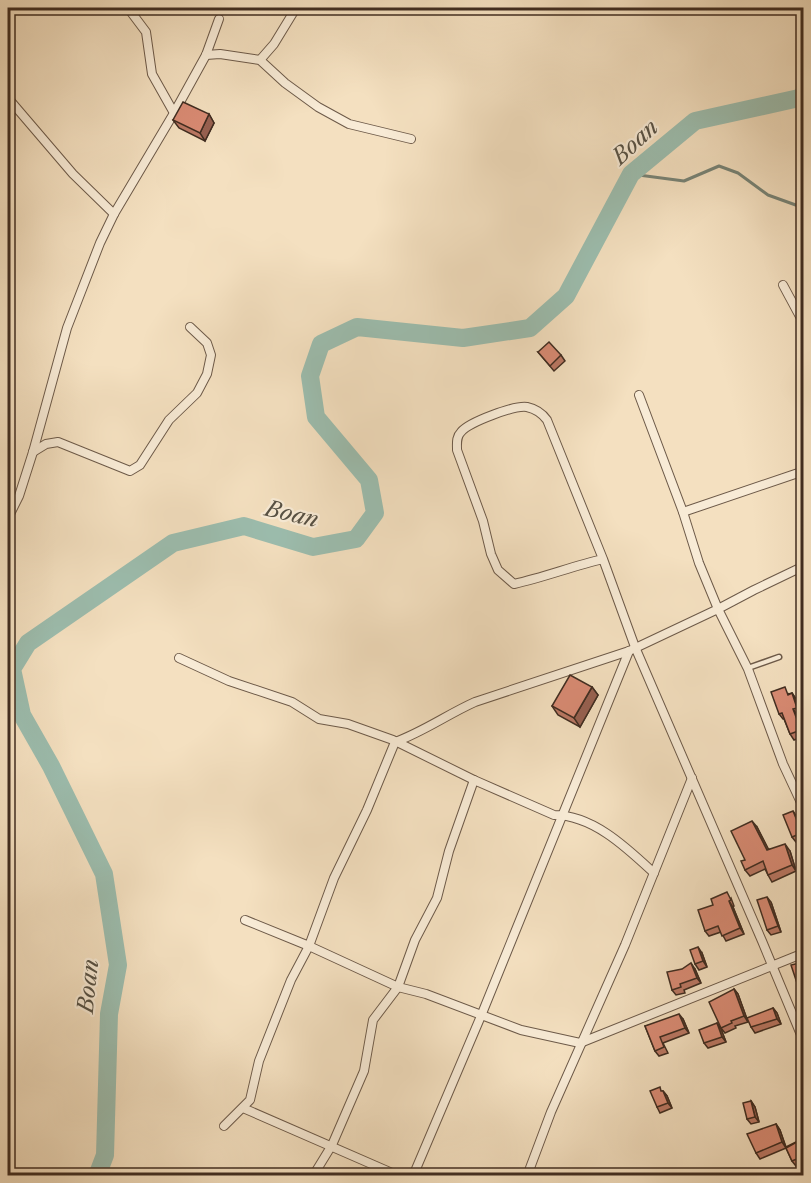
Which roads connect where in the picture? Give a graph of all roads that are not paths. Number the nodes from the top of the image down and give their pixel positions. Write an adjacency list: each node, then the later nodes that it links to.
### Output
1 (128, 8): 7 (street)
2 (296, 8): 5 (street)
3 (219, 19): 4 (street)
4 (207, 55): 5 (street); 7 (street)
5 (260, 60): 8 (street)
6 (8, 98): 9 (street)
7 (174, 113): 9 (street)
8 (411, 139)
9 (114, 214): 14 (street)
10 (783, 285): 11 (street)
11 (804, 324)
12 (190, 327): 14 (street)
13 (639, 395): 16 (street)
14 (33, 452): 17 (street)
15 (804, 471): 16 (street)
16 (683, 512): 20 (street)
17 (8, 518)
18 (603, 559): 18 (street); 21 (street)
19 (804, 566): 20 (street)
20 (718, 609): 21 (street); 24 (street)
21 (632, 649): 25 (street); 26 (street); 29 (street)
22 (780, 657): 24 (lane)
23 (178, 658): 25 (street)
24 (748, 669): 28 (street)
25 (395, 742): 27 (street); 32 (street)
26 (692, 778): 30 (street); 34 (street)
27 (474, 780): 29 (street); 35 (street)
28 (804, 809)
29 (563, 815): 30 (street); 36 (street)
30 (654, 873): 38 (street)
31 (245, 920): 32 (street)
32 (309, 946): 35 (street); 39 (street)
33 (804, 953): 34 (street)
34 (771, 966): 37 (street); 38 (street)
35 (398, 987): 36 (street); 41 (street)
36 (481, 1016): 38 (street); 44 (street)
37 (804, 1042)
38 (580, 1043): 45 (street)
39 (243, 1108): 40 (street); 41 (street)
40 (224, 1126)
41 (332, 1145): 42 (street); 43 (street)
42 (313, 1176)
43 (399, 1176)
44 (413, 1176)
45 (527, 1176)

